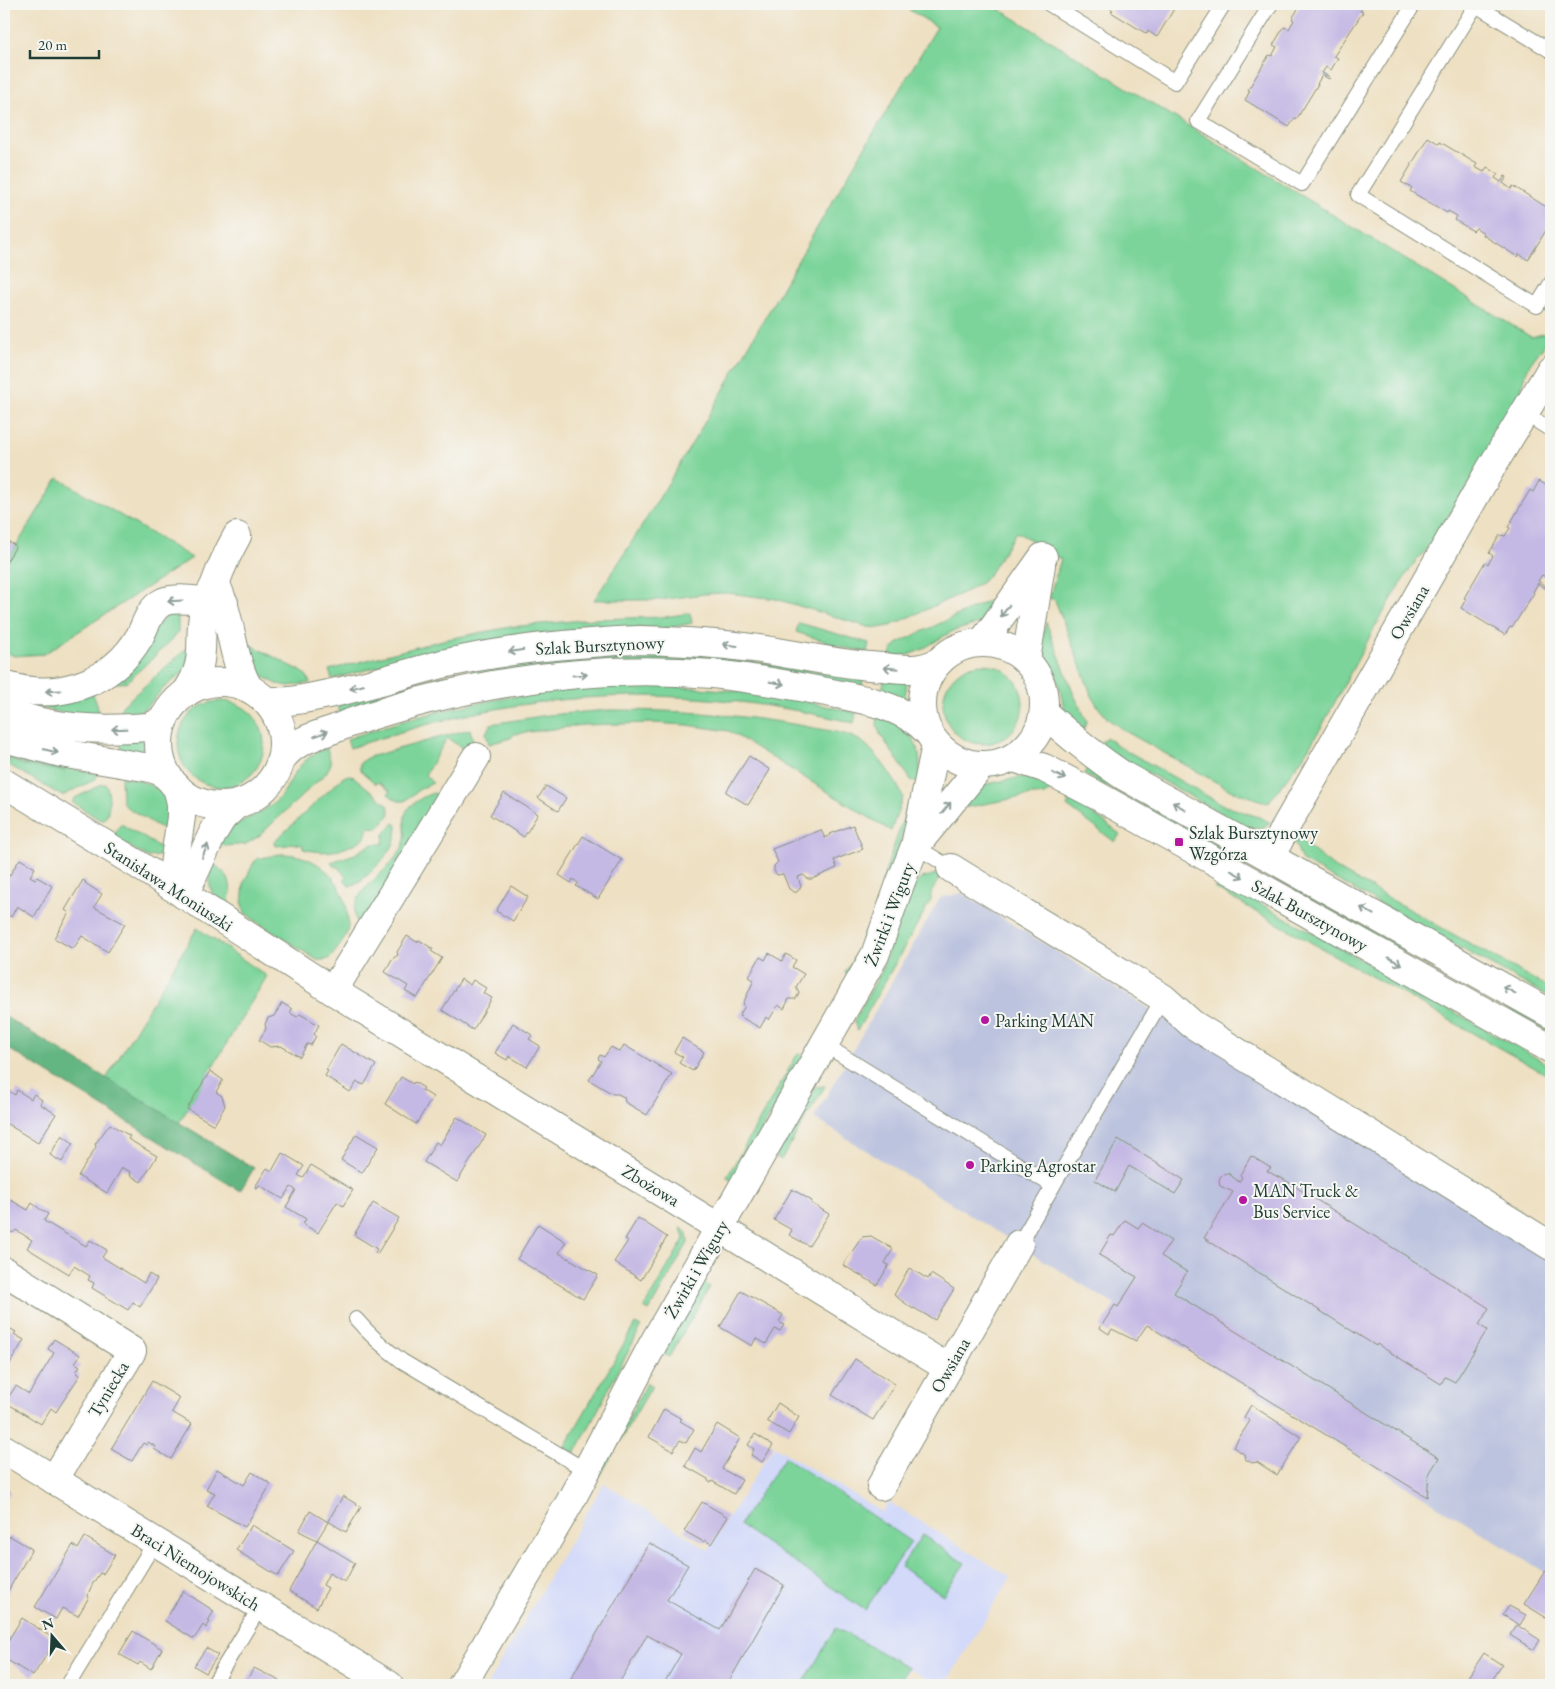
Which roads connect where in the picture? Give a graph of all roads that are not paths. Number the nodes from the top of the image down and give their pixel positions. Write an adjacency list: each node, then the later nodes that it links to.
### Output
1 (1049, 4): 2 (lane)
2 (1224, 4)
3 (1271, 4): 4 (lane)
4 (1414, 4)
5 (1475, 4): 6 (lane); 7 (lane)
6 (1551, 51)
7 (1551, 283)
8 (1551, 369): 9 (street, Owsiana)
9 (1524, 413): 10 (lane); 32 (street, Owsiana)
10 (1551, 430)
11 (237, 536): 12 (street)
12 (215, 596): 16 (street, one-way to 16); 17 (street); 18 (street)
13 (982, 643): 14 (street); 14 (street, one-way to 13); 15 (street)
14 (1026, 660): 20 (street)
15 (938, 662): 18 (street, Szlak Bursztynowy, one-way to 18); 23 (street)
16 (4, 685)
17 (186, 693): 18 (street); 21 (street)
18 (257, 694): 26 (street)
19 (4, 711): 21 (street, one-way to 19)
20 (1044, 713): 25 (street); 32 (street, Szlak Bursztynowy, one-way to 20)
21 (165, 717): 29 (street)
22 (4, 738): 29 (street, one-way to 29)
23 (932, 738): 26 (street, Szlak Bursztynowy, one-way to 23); 27 (street); 31 (street, Żwirki i Wigury)
24 (476, 757): 35 (street)
25 (1014, 758): 27 (street); 39 (street, Szlak Bursztynowy, one-way to 39)
26 (281, 760): 30 (street)
27 (981, 766): 31 (street, Żwirki i Wigury, one-way to 27)
28 (4, 783): 34 (street, Stanisława Moniuszki)
29 (173, 783): 30 (street); 34 (street)
30 (237, 804): 34 (street, one-way to 30)
31 (915, 846): 33 (lane); 38 (street, Żwirki i Wigury)
32 (1270, 857): 37 (street, Szlak Bursztynowy, one-way to 32)
33 (951, 868): 36 (street)
34 (177, 891): 35 (street, Stanisława Moniuszki)
35 (343, 997): 41 (street, Zbożowa)
36 (1163, 998): 40 (lane); 43 (street)
37 (1551, 1014)
38 (825, 1045): 40 (lane); 41 (street, Żwirki i Wigury)
39 (1551, 1049)
40 (1053, 1186): 42 (lane)
41 (720, 1228): 46 (street, Zbożowa); 48 (street, Żwirki i Wigury)
42 (1018, 1244): 46 (street, Owsiana)
43 (1551, 1246)
44 (4, 1272): 49 (street, Tyniecka)
45 (356, 1319): 48 (lane)
46 (948, 1368): 50 (street, Owsiana)
47 (4, 1449): 49 (street, Braci Niemojowskich)
48 (587, 1471): 56 (street, Żwirki i Wigury)
49 (54, 1480): 51 (street, Braci Niemojowskich)
50 (881, 1486)
51 (155, 1542): 52 (street, Braci Niemojowskich); 53 (lane)
52 (260, 1607): 54 (lane); 55 (street, Braci Niemojowskich)
53 (68, 1685)
54 (213, 1685)
55 (388, 1685)
56 (462, 1685)

